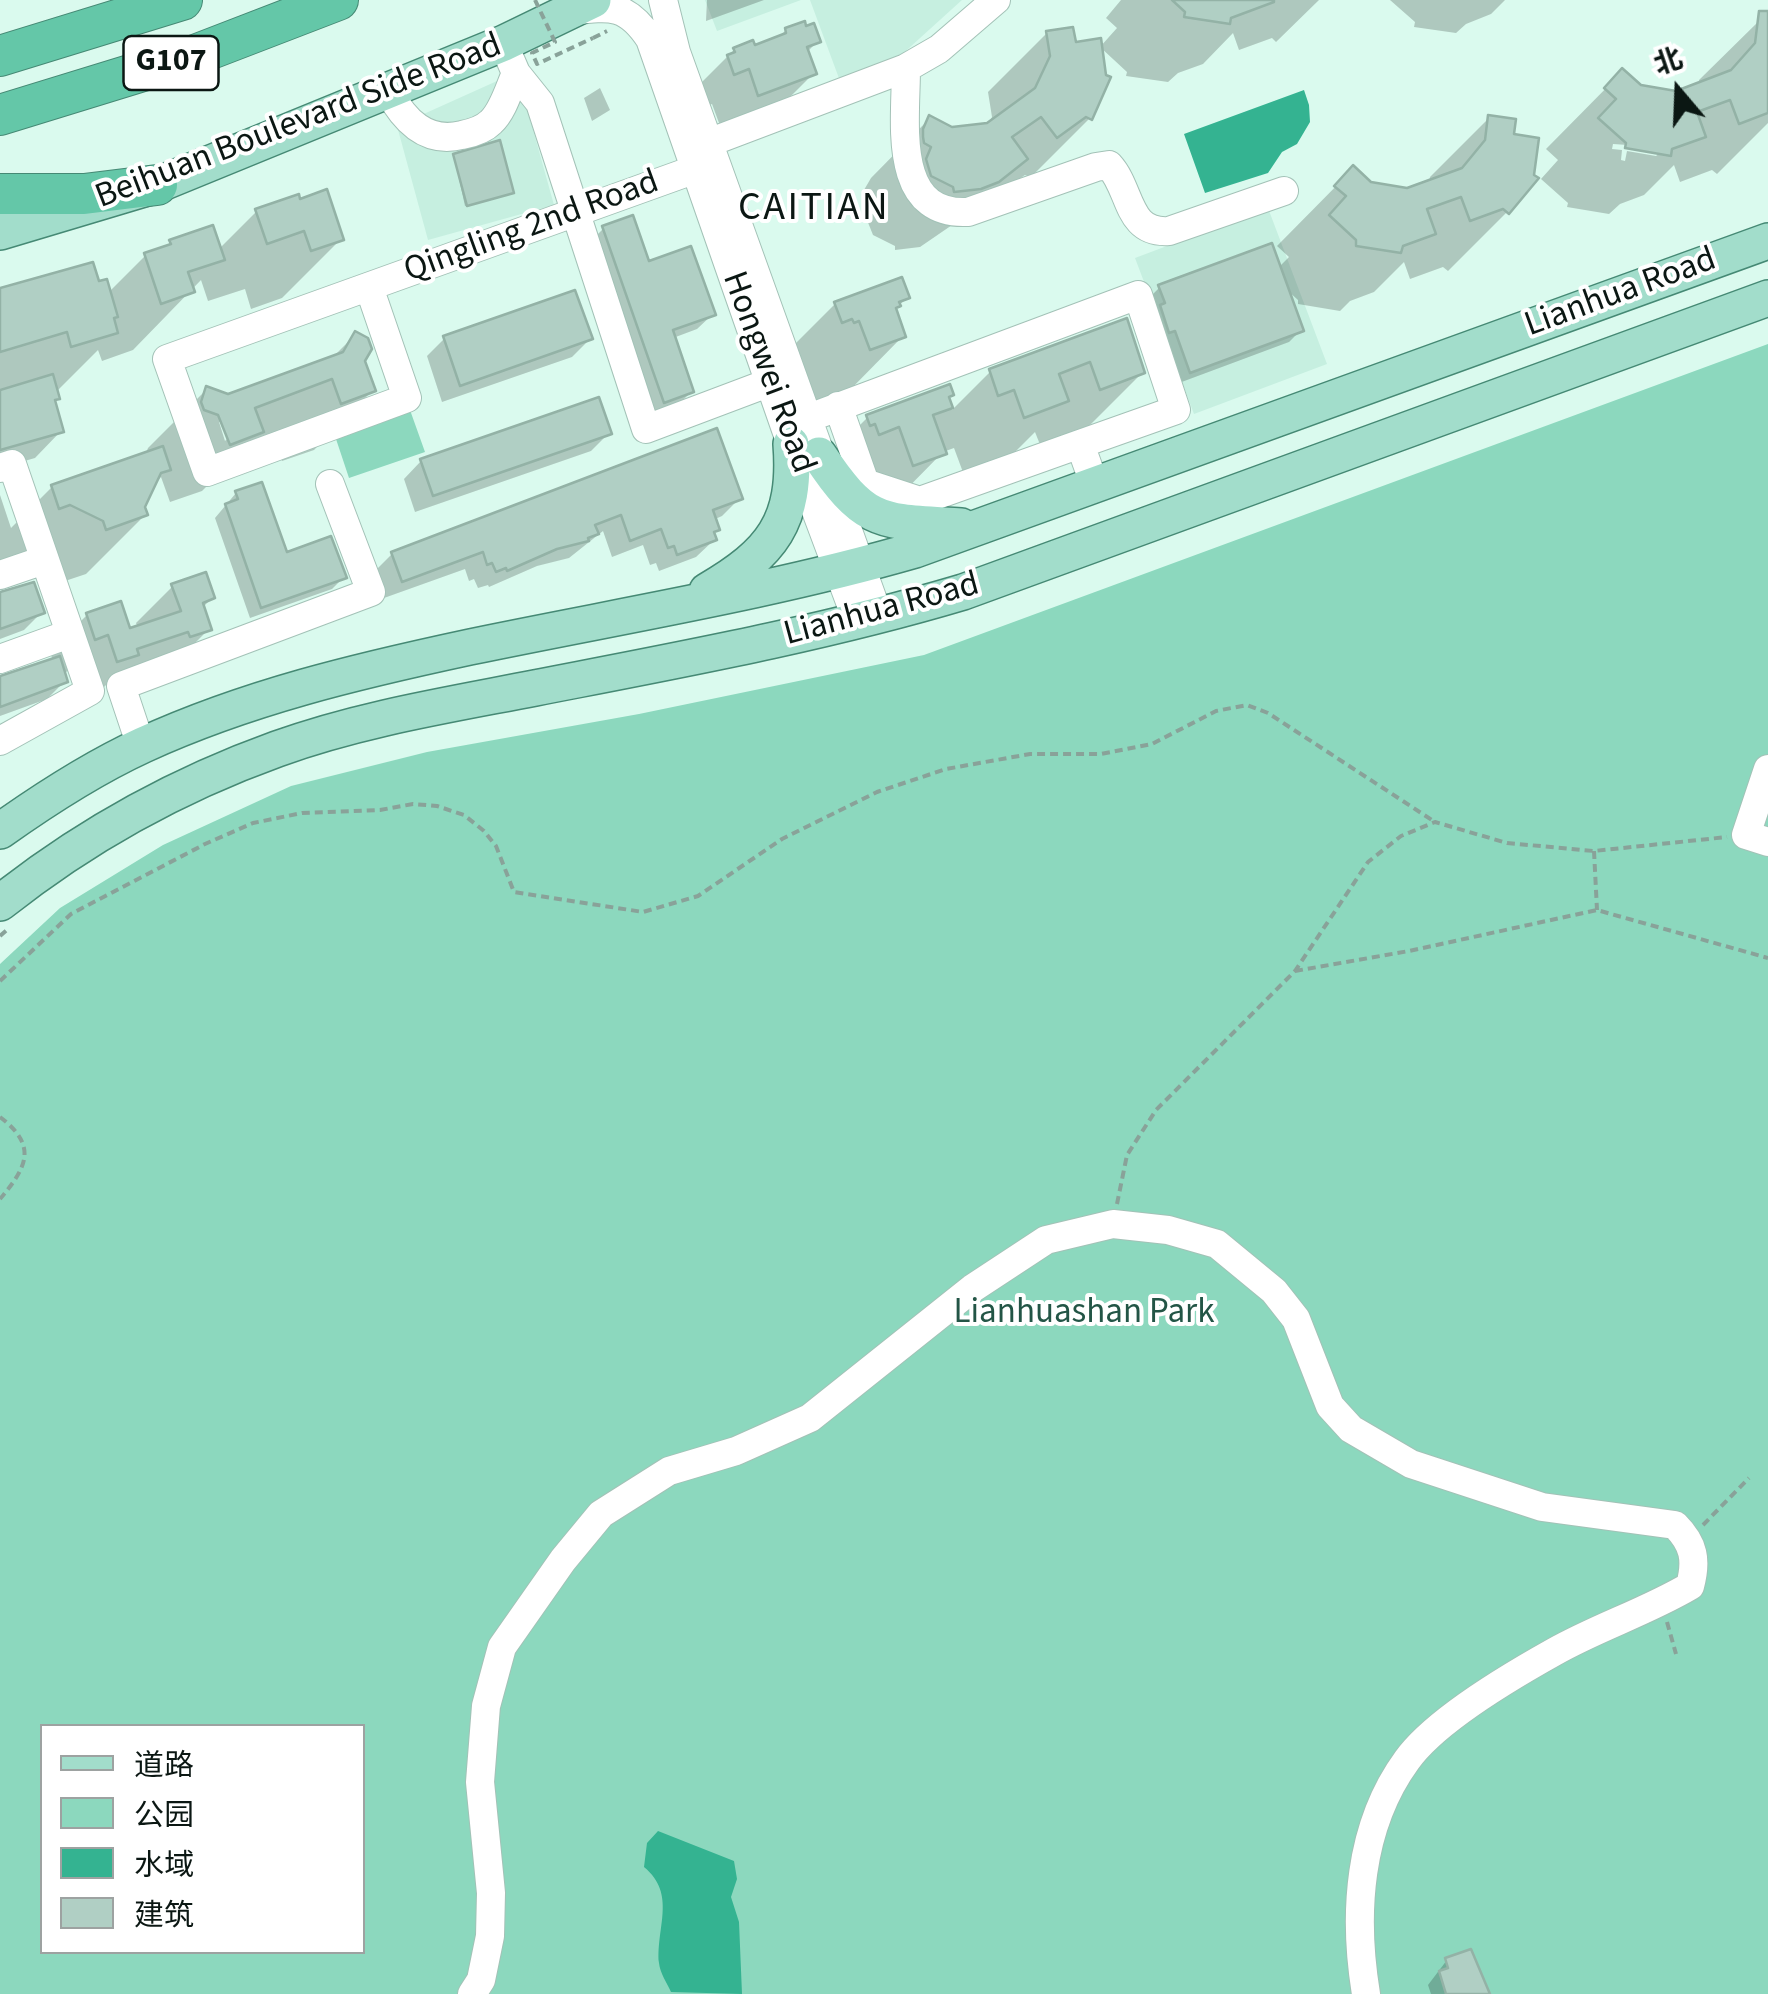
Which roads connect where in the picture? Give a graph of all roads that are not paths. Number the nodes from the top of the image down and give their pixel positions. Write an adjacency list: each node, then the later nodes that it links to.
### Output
1 (182, 0): 6 (highway, G107)
2 (338, 0): 10 (highway, G107)
3 (663, 0): 11 (street, Hongwei Road)
4 (996, 0): 8 (street)
5 (586, 16): 7 (main road, Beihuan Boulevard Side Road); 12 (street, Hongwei Road)
6 (0, 56)
7 (510, 58): 9 (main road, Beihuan Boulevard Side Road); 9 (street); 16 (street)
8 (906, 68): 11 (street); 14 (street)
9 (388, 92): 13 (main road, Beihuan Boulevard Side Road)
10 (0, 115)
11 (708, 142): 23 (street, Hongwei Road)
12 (696, 168): 16 (street, Qingling 2nd Road); 23 (street, Hongwei Road)
13 (157, 185): 15 (highway); 17 (main road, Beihuan Boulevard Side Road)
14 (1284, 191)
15 (0, 194)
16 (574, 210): 19 (street, Qingling 2nd Road); 23 (street)
17 (0, 232)
18 (1768, 241): 29 (main road, Lianhua Road)
19 (369, 287): 19 (street, Qingling 2nd Road)
20 (1768, 288): 22 (main road)
21 (1768, 298): 22 (main road, Lianhua Road)
22 (1719, 316): 35 (main road, Lianhua Road)
23 (779, 378): 25 (street, Hongwei Road)
24 (838, 406): 25 (street); 26 (street); 26 (street)
25 (805, 439): 30 (main road); 32 (street, Hongwei Road); 34 (main road)
26 (1080, 444): 29 (street)
27 (0, 468): 31 (street)
28 (330, 484): 39 (street)
29 (1094, 486): 30 (main road, Lianhua Road)
30 (982, 527): 32 (main road, Lianhua Road)
31 (44, 560): 33 (street); 36 (street)
32 (850, 568): 34 (main road, Lianhua Road); 35 (street, Hongwei Road)
33 (0, 575)
34 (689, 602): 39 (main road, Lianhua Road)
35 (869, 620): 43 (main road, Lianhua Road)
36 (69, 634): 37 (street); 38 (street)
37 (0, 659)
38 (0, 741)
39 (141, 746): 41 (main road, Lianhua Road)
40 (1768, 769): 42 (street)
41 (0, 831)
42 (1757, 838)
43 (0, 903)
44 (472, 1994): 45 (street)
45 (1366, 1994)

